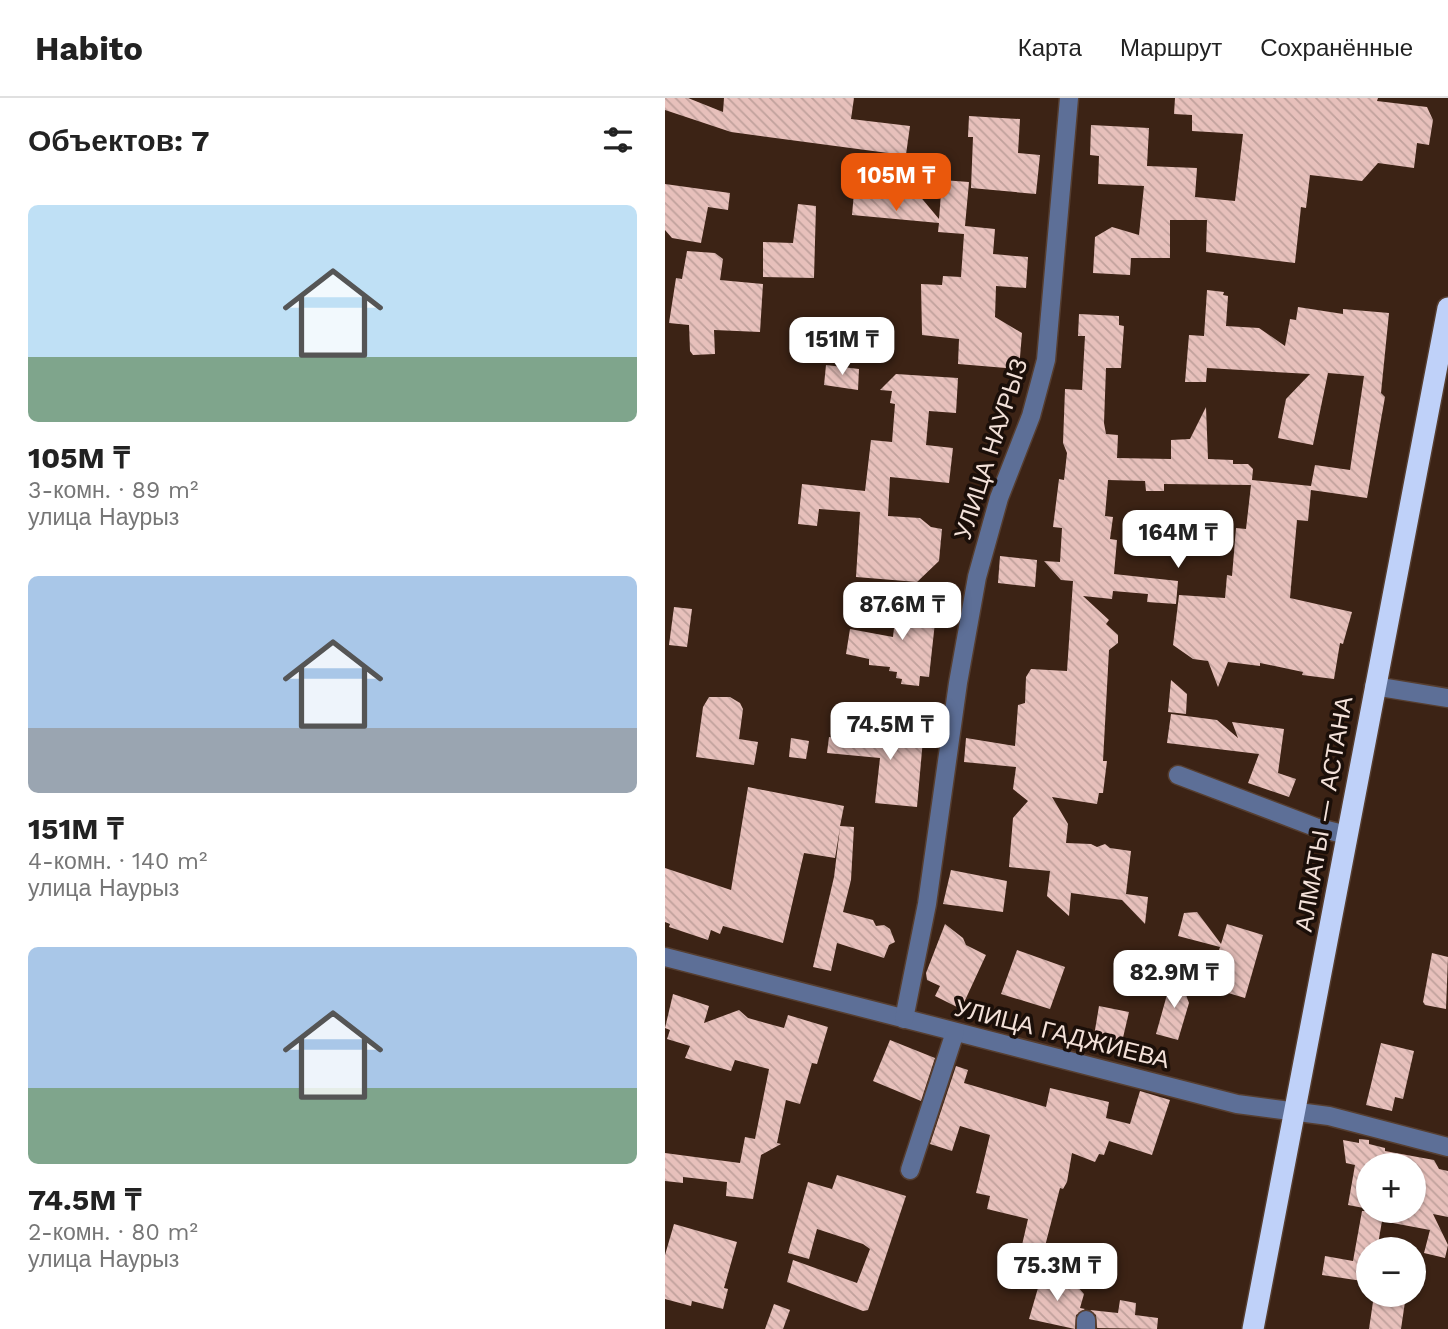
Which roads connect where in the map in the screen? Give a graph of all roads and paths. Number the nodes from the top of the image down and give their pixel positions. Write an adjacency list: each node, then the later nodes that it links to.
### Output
1 (1069, 98): 8 (street, УЛИЦА НАУРЫЗ)
2 (1448, 308): 3 (highway, АЛМАТЫ — АСТАНА)
3 (1374, 686): 4 (street); 6 (highway, АЛМАТЫ — АСТАНА)
4 (1448, 698)
5 (1178, 775): 6 (street)
6 (1347, 835): 10 (highway, АЛМАТЫ — АСТАНА)
7 (665, 957): 8 (street, УЛИЦА ГАДЖИЕВА)
8 (904, 1019): 9 (street, УЛИЦА ГАДЖИЕВА)
9 (955, 1032): 10 (street, УЛИЦА ГАДЖИЕВА); 12 (street)
10 (1293, 1111): 11 (street, УЛИЦА ГАДЖИЕВА); 13 (highway, АЛМАТЫ — АСТАНА)
11 (1448, 1147)
12 (910, 1170)
13 (1253, 1329)

